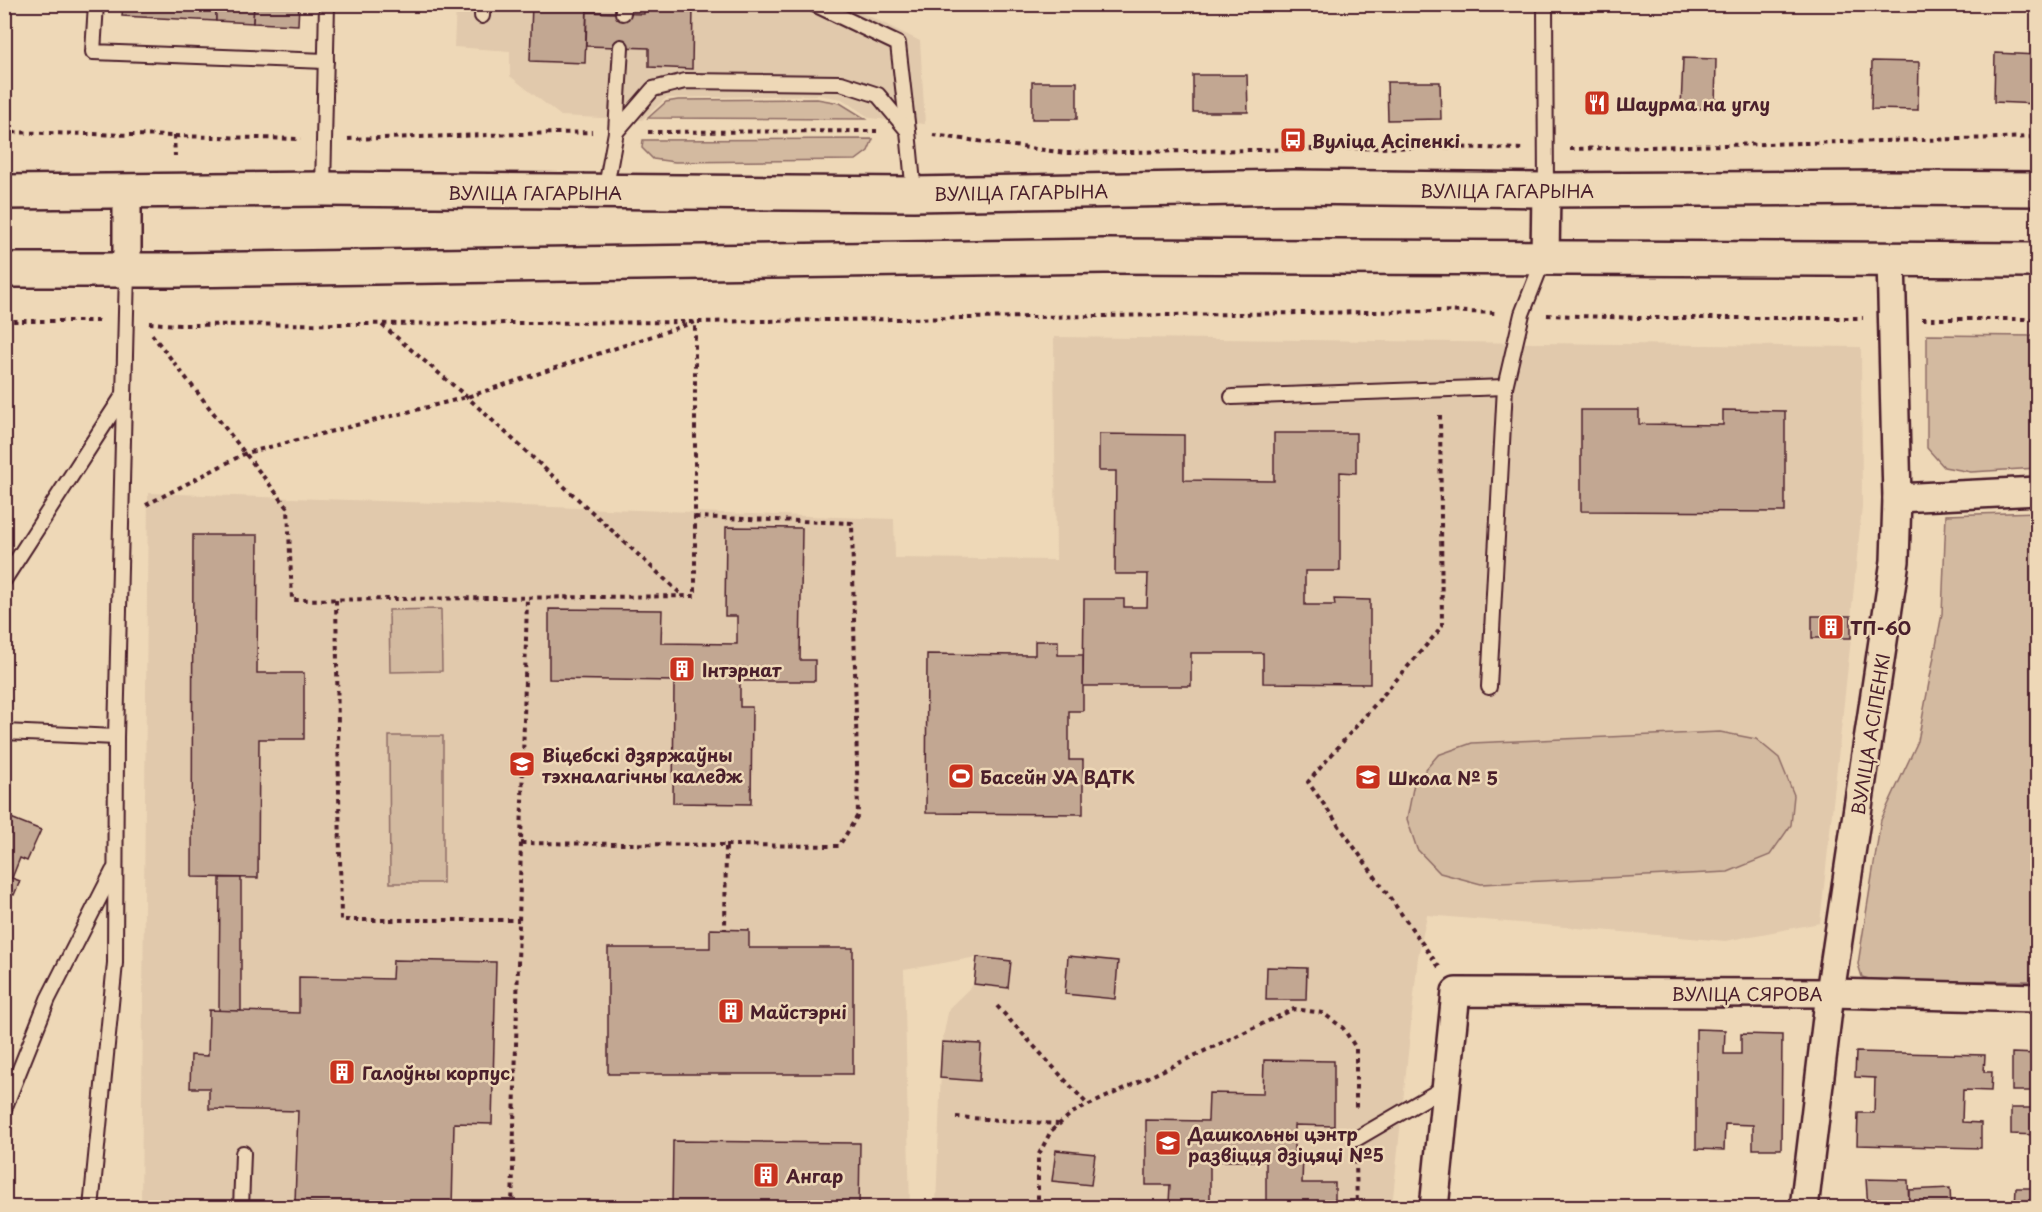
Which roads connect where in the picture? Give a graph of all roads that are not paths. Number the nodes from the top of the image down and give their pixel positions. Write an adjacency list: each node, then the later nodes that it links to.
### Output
1 (96, 4): 6 (lane)
2 (327, 4): 6 (lane)
3 (814, 4): 7 (lane)
4 (1545, 4): 11 (lane)
5 (621, 47): 8 (lane)
6 (326, 62): 9 (lane)
7 (908, 131): 8 (lane); 15 (lane)
8 (616, 132): 14 (lane)
9 (323, 189): 13 (main road, ВУЛІЦА ГАГАРЫНА); 14 (main road, ВУЛІЦА ГАГАРЫНА)
10 (2037, 189): 11 (main road, ВУЛІЦА ГАГАРЫНА)
11 (1546, 190): 15 (main road, ВУЛІЦА ГАГАРЫНА); 16 (street)
12 (4, 192): 13 (main road, ВУЛІЦА ГАГАРЫНА)
13 (127, 192): 20 (street)
14 (605, 192): 15 (main road, ВУЛІЦА ГАГАРЫНА)
15 (914, 194)
16 (1545, 258): 17 (main road); 20 (main road); 21 (lane)
17 (1891, 259): 18 (main road); 25 (street, ВУЛІЦА АСІПЕНКІ)
18 (2037, 260)
19 (4, 270): 20 (main road)
20 (127, 270): 22 (lane)
21 (1505, 387): 23 (lane); 27 (lane)
22 (126, 392): 26 (lane); 29 (lane)
23 (1232, 397)
24 (2037, 490): 25 (street)
25 (1897, 498): 31 (street, ВУЛІЦА АСІПЕНКІ)
26 (4, 580)
27 (1489, 687)
28 (4, 732): 29 (lane)
29 (116, 737): 30 (lane)
30 (116, 867): 34 (lane); 37 (lane)
31 (1830, 993): 32 (street, ВУЛІЦА СЯРОВА); 33 (street, ВУЛІЦА СЯРОВА); 40 (street, ВУЛІЦА АСІПЕНКІ)
32 (2037, 998)
33 (1447, 1086): 35 (lane); 39 (street)
34 (4, 1108)
35 (1356, 1139)
36 (243, 1154): 38 (lane)
37 (91, 1208)
38 (241, 1208)
39 (1434, 1208)
40 (1804, 1208)

